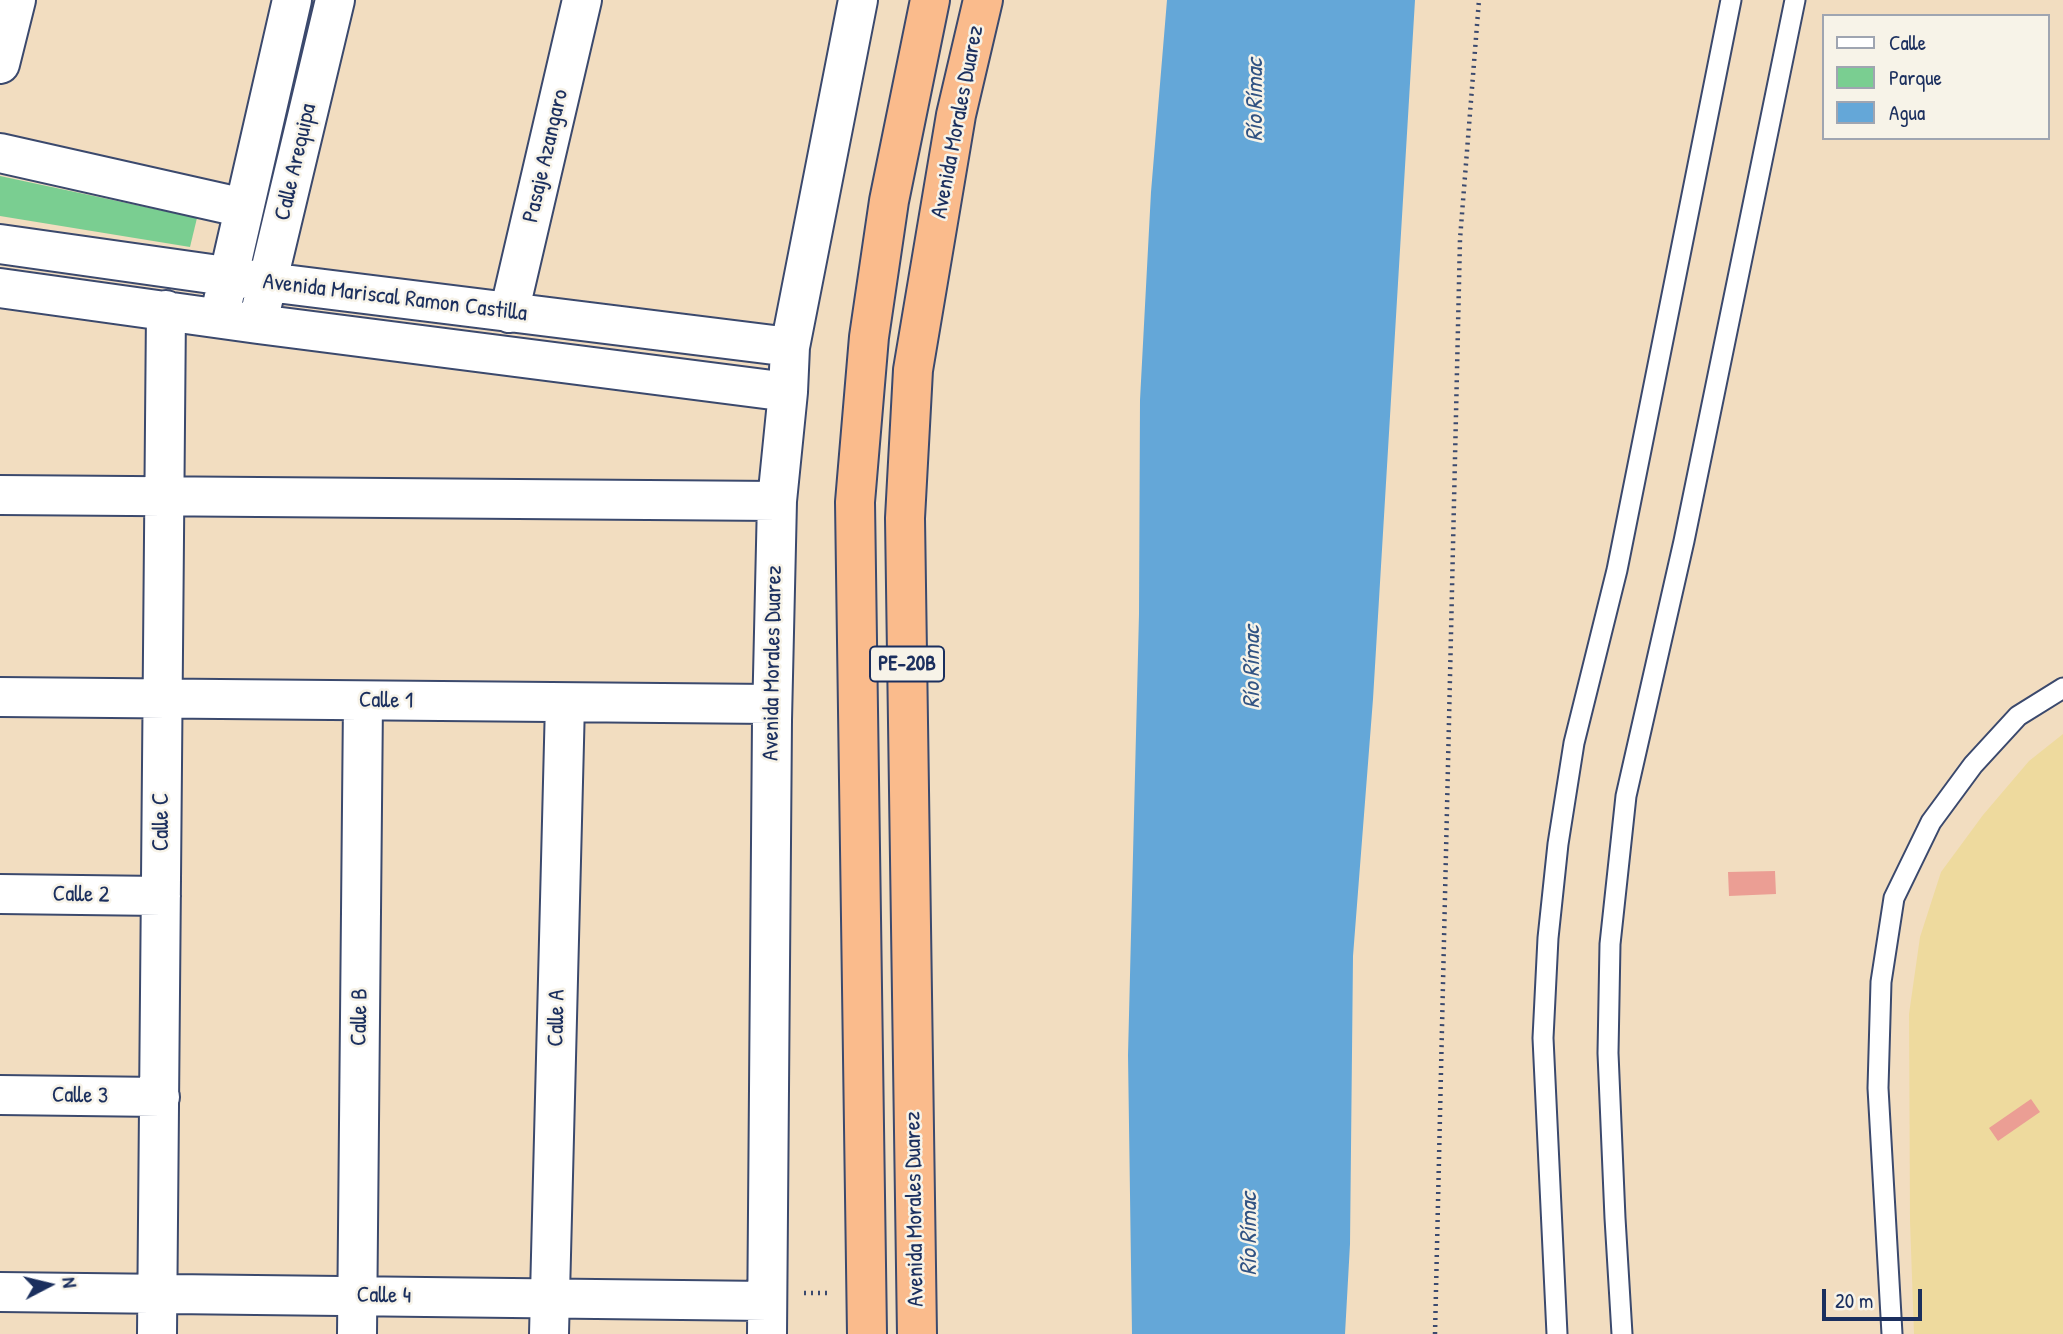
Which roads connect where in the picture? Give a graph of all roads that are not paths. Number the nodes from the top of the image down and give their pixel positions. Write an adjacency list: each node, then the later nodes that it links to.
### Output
1 (16, 0): 10 (street)
2 (292, 0): 12 (street, Calle Arequipa)
3 (335, 0): 15 (street, Calle Arequipa)
4 (582, 0): 18 (street, Pasaje Azangaro)
5 (858, 0): 21 (street, Avenida Morales Duarez)
6 (930, 0): 43 (highway, PE-20B)
7 (983, 0): 44 (highway, Avenida Morales Duarez / PE-20B)
8 (1731, 0): 45 (lane)
9 (1795, 0): 46 (lane)
10 (0, 64)
11 (0, 153): 12 (street)
12 (244, 208): 14 (street, Calle Arequipa)
13 (0, 244): 14 (street, Avenida Mariscal Ramon Castilla)
14 (228, 276): 15 (street, Avenida Mariscal Ramon Castilla); 19 (street, Calle Arequipa)
15 (268, 282): 18 (street, Avenida Mariscal Ramon Castilla); 20 (street, Calle Arequipa)
16 (0, 288): 17 (street, Avenida Mariscal Ramon Castilla)
17 (166, 310): 19 (street, Avenida Mariscal Ramon Castilla); 24 (street, Calle C)
18 (509, 313): 21 (street, Avenida Mariscal Ramon Castilla)
19 (219, 317): 20 (street, Avenida Mariscal Ramon Castilla)
20 (258, 324): 22 (street, Avenida Mariscal Ramon Castilla)
21 (790, 347): 22 (street, Avenida Morales Duarez)
22 (789, 392): 25 (street, Avenida Morales Duarez)
23 (0, 495): 24 (street)
24 (165, 496): 25 (street); 28 (street, Calle C)
25 (777, 501): 31 (street, Avenida Morales Duarez)
26 (2063, 688): 47 (lane)
27 (0, 697): 28 (street, Calle 1)
28 (163, 698): 29 (street, Calle 1); 33 (street, Calle C)
29 (363, 701): 30 (street, Calle 1); 38 (street, Calle B)
30 (565, 703): 31 (street, Calle 1); 40 (street, Calle A)
31 (772, 704): 39 (street, Avenida Morales Duarez)
32 (0, 894): 33 (street, Calle 2)
33 (161, 896): 35 (street, Calle C)
34 (0, 1095): 35 (street, Calle 3)
35 (160, 1097): 37 (street, Calle C)
36 (0, 1292): 37 (street, Calle 4)
37 (158, 1294): 38 (street, Calle 4); 41 (street, Calle C)
38 (357, 1296): 40 (street, Calle 4); 42 (street, Calle B)
39 (767, 1309): 40 (street, Calle 4)
40 (550, 1316)
41 (157, 1334)
42 (356, 1334)
43 (867, 1334)
44 (917, 1334)
45 (1557, 1334)
46 (1622, 1334)
47 (1892, 1334)

